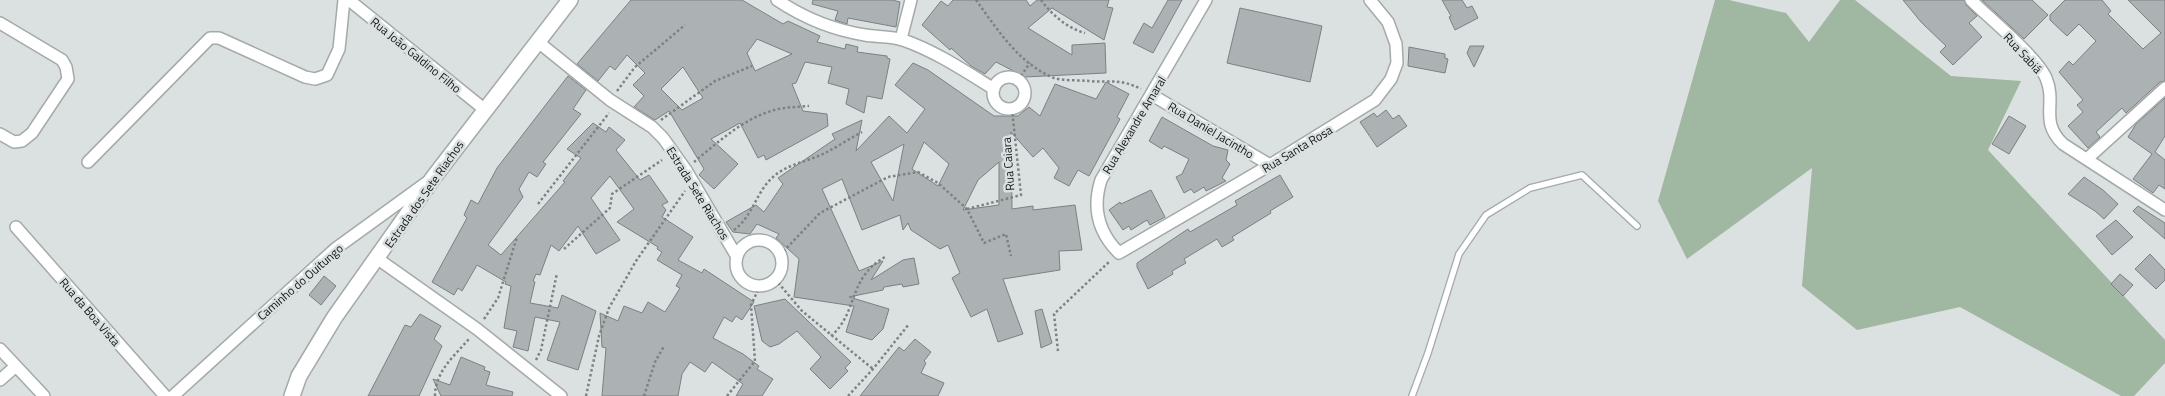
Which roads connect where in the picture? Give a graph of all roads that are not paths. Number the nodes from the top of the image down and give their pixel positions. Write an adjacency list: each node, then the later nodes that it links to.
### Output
1 (344, 0): 18 (street)
2 (349, 0): 15 (street, Rua João Galdino Filho)
3 (570, 0): 11 (street, Estrada dos Sete Riachos)
4 (777, 0): 10 (street)
5 (911, 0): 10 (street)
6 (1206, 0): 14 (street, Rua Alexandre Amaral)
7 (1370, 0): 19 (street, Rua Santa Rosa)
8 (1971, 0): 17 (street, Rua Sabiá)
9 (0, 22): 16 (street)
10 (901, 39): 12 (street)
11 (537, 41): 15 (street, Estrada dos Sete Riachos); 25 (street, Estrada Sete Riachos)
12 (994, 89): 12 (street)
13 (2164, 91): 17 (street)
14 (1152, 95): 19 (street, Rua Daniel Jacintho); 24 (street, Rua Alexandre Amaral)
15 (484, 109): 20 (street, Estrada dos Sete Riachos)
16 (0, 134)
17 (2088, 158): 21 (street, Rua Sabiá)
18 (88, 162)
19 (1270, 165): 24 (street, Rua Santa Rosa)
20 (434, 178): 26 (street, Estrada dos Sete Riachos); 32 (street, Caminho do Ouitungo)
21 (2165, 210)
22 (1637, 226): 35 (lane)
23 (16, 228): 31 (street, Rua da Boa Vista)
24 (1119, 253)
25 (738, 257): 25 (street)
26 (378, 259): 33 (street, Estrada dos Sete Riachos); 34 (street)
27 (0, 349): 28 (street)
28 (16, 366): 29 (street); 30 (street)
29 (0, 380)
30 (44, 396)
31 (165, 396)
32 (173, 396)
33 (292, 396)
34 (561, 396)
35 (1412, 396)

